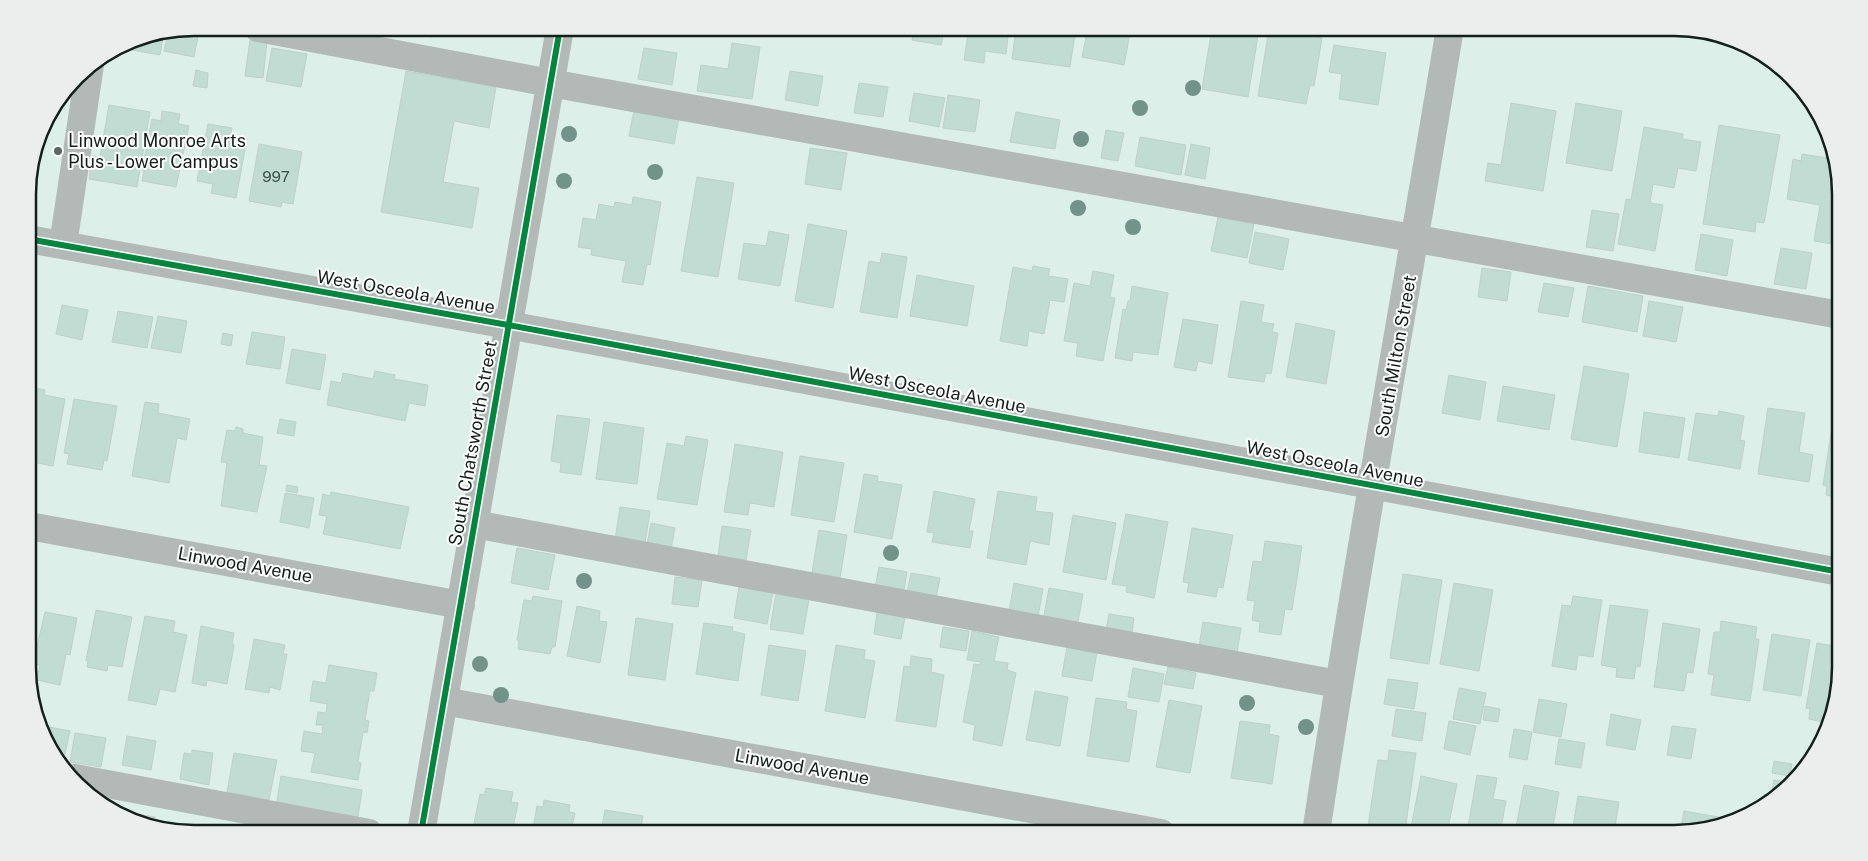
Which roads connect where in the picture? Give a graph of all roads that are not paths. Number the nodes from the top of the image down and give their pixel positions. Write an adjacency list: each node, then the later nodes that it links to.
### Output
1 (300, 36): 5 (street)
2 (559, 36): 5 (street, South Chatsworth Street)
3 (1449, 36): 6 (street, South Milton Street)
4 (88, 77): 8 (street)
5 (550, 83): 6 (street); 10 (street, South Chatsworth Street)
6 (1416, 238): 9 (street); 11 (street, South Milton Street)
7 (37, 241): 8 (street, West Osceola Avenue)
8 (63, 245): 10 (street, West Osceola Avenue)
9 (1832, 314)
10 (508, 325): 11 (street, West Osceola Avenue); 12 (street, South Chatsworth Street)
11 (1373, 486): 14 (street, West Osceola Avenue); 16 (street, South Milton Street)
12 (474, 524): 15 (street, South Chatsworth Street); 16 (street)
13 (36, 527): 15 (street, Linwood Avenue)
14 (1832, 571)
15 (460, 605): 17 (street, South Chatsworth Street)
16 (1338, 684): 20 (street, South Milton Street)
17 (444, 701): 19 (street, Linwood Avenue); 22 (street, South Chatsworth Street)
18 (83, 779): 21 (street)
19 (1114, 824)
20 (1317, 824)
21 (322, 825)
22 (423, 825)

